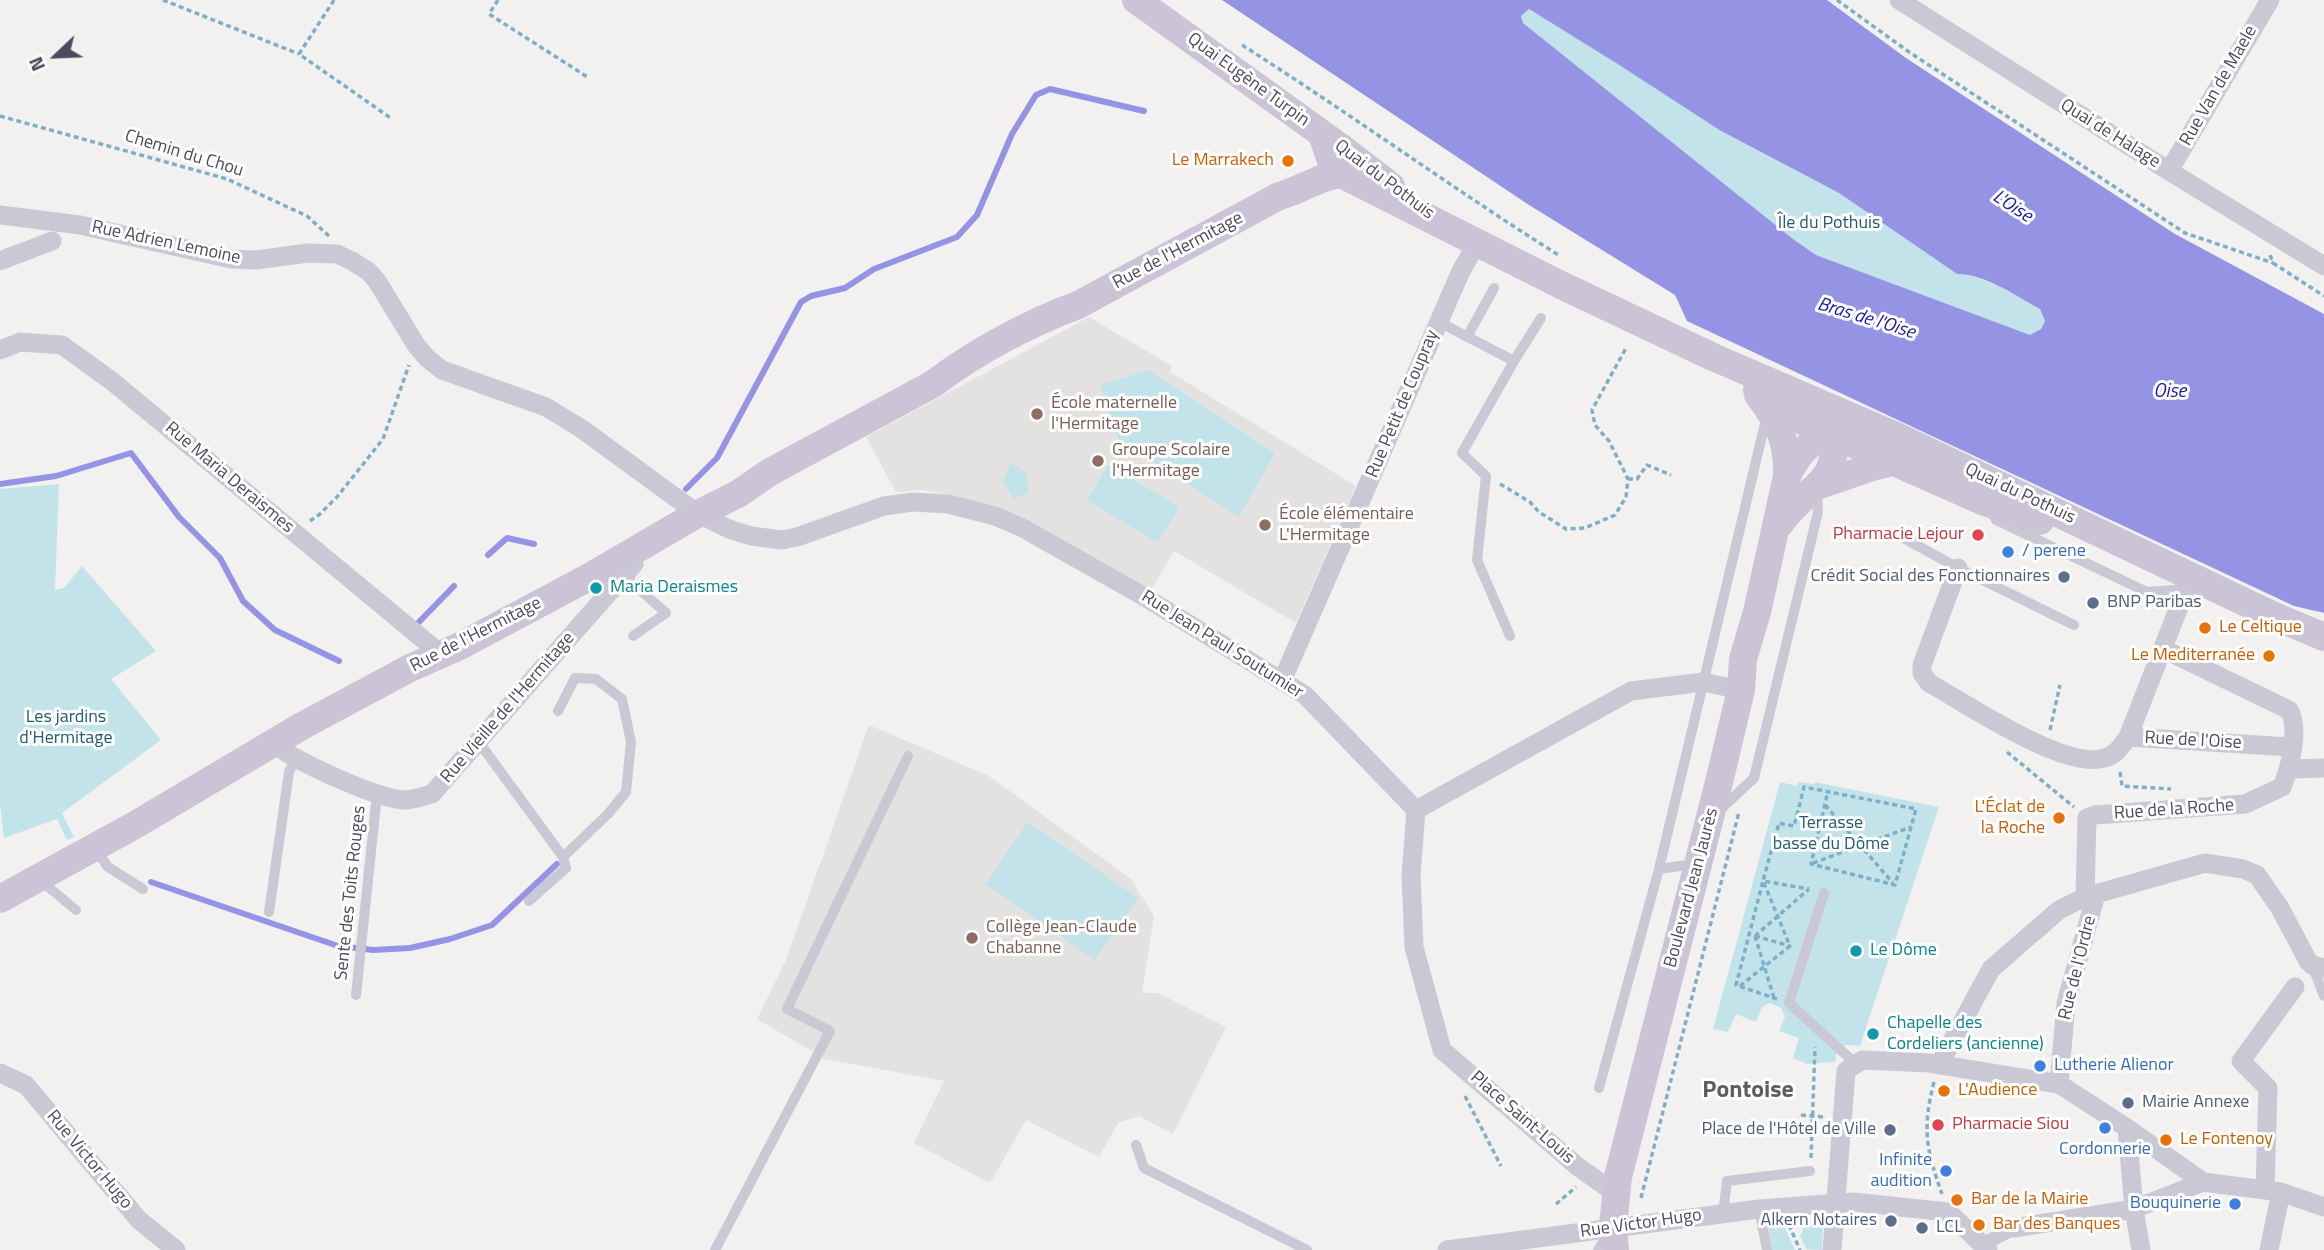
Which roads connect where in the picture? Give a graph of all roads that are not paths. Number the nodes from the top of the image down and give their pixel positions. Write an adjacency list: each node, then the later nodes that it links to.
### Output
1 (1136, 0): 4 (main road, Quai Eugène Turpin)
2 (1899, 0): 5 (street, Quai de Halage)
3 (2270, 0): 5 (street, Rue Van de Maele)
4 (1334, 161): 7 (main road, Quai du Pothuis); 7 (main road, Quai du Pothuis); 25 (main road, Rue de l'Hermitage)
5 (2169, 171): 11 (street, Quai de Halage)
6 (0, 215): 25 (street, Rue Adrien Lemoine)
7 (1445, 226): 9 (main road, Quai du Pothuis)
8 (52, 241): 10 (street)
9 (1477, 243): 14 (street, Rue Petit de Coupray); 17 (main road, Quai du Pothuis)
10 (0, 261)
11 (2324, 265)
12 (1494, 288): 15 (lane)
13 (1541, 318): 18 (lane)
14 (1439, 321): 15 (lane); 38 (street, Rue Petit de Coupray)
15 (1467, 337): 18 (lane)
16 (0, 350): 36 (street, Rue Maria Deraismes)
17 (1713, 357): 19 (main road, Quai du Pothuis); 20 (main road, Quai du Pothuis)
18 (1514, 361): 33 (lane)
19 (1761, 398): 21 (main road, Quai du Pothuis); 23 (main road, Quai du Pothuis); 39 (lane)
20 (1818, 401): 21 (main road); 22 (main road, Quai du Pothuis)
21 (1831, 433): 22 (main road); 23 (main road); 24 (main road)
22 (1893, 449): 24 (main road); 30 (main road, Quai du Pothuis); 34 (main road, Quai du Pothuis)
23 (1787, 476): 26 (main road, Boulevard Jean Jaurès)
24 (1817, 486): 26 (main road); 51 (lane)
25 (698, 514): 28 (main road, Rue de l'Hermitage); 38 (street, Rue Jean Paul Soutumier)
26 (1778, 526): 40 (main road, Boulevard Jean Jaurès)
27 (1900, 536): 29 (lane)
28 (627, 565): 32 (lane); 36 (main road, Rue de l'Hermitage); 43 (street, Rue Vieille de l'Hermitage)
29 (1958, 568): 31 (lane); 42 (street)
30 (2186, 589): 35 (street, Rue de l'Oise); 37 (main road, Quai du Pothuis)
31 (2074, 625)
32 (633, 636)
33 (1510, 636)
34 (2324, 637)
35 (2162, 649): 42 (street, Rue de l'Oise); 44 (street)
36 (442, 655): 45 (main road, Rue de l'Hermitage)
37 (2324, 656)
38 (1282, 681): 50 (street, Rue Jean Paul Soutumier)
39 (1703, 682): 40 (street); 50 (street); 55 (lane)
40 (1741, 690): 51 (main road, Boulevard Jean Jaurès)
41 (558, 710): 53 (lane)
42 (2128, 737): 44 (street, Rue de l'Oise)
43 (478, 741): 49 (street, Rue Vieille de l'Hermitage); 53 (lane)
44 (2291, 747): 48 (street)
45 (285, 751): 49 (street, Rue Vieille de l'Hermitage); 52 (main road, Rue de l'Hermitage); 62 (lane)
46 (908, 756): 87 (lane)
47 (2324, 768): 48 (street)
48 (2289, 769): 59 (street, Rue de la Roche)
49 (377, 794): 65 (lane, Sente des Toits Rouges)
50 (1416, 810): 77 (street, Place Saint-Louis)
51 (1710, 819): 54 (main road, Boulevard Jean Jaurès)
52 (94, 847): 56 (main road, Rue de l'Hermitage); 57 (lane)
53 (563, 857): 60 (lane)
54 (1698, 863): 55 (lane); 77 (main road, Boulevard Jean Jaurès)
55 (1659, 869): 71 (lane)
56 (14, 889): 61 (lane)
57 (143, 889)
58 (1824, 892): 67 (lane)
59 (2091, 896): 63 (street); 68 (street); 70 (street, Rue de l'Ordre)
60 (529, 901)
61 (76, 910)
62 (269, 912)
63 (2318, 966): 66 (lane)
64 (2295, 986): 76 (street)
65 (356, 995)
66 (2324, 996)
67 (1856, 1064): 68 (street); 78 (street)
68 (1939, 1065): 70 (street)
69 (0, 1073): 86 (street, Rue Victor Hugo)
70 (2059, 1084): 72 (street)
71 (1600, 1088)
72 (2127, 1128): 75 (street); 81 (street)
73 (1136, 1145): 88 (lane)
74 (1810, 1171): 82 (lane)
75 (2203, 1182): 76 (street); 81 (street)
76 (2273, 1190): 79 (street); 94 (street)
77 (1615, 1193): 84 (main road, Boulevard Jean Jaurès)
78 (1836, 1203): 80 (street, Rue Victor Hugo); 85 (street); 92 (street)
79 (2324, 1207)
80 (1759, 1209): 82 (street, Rue Victor Hugo); 91 (lane)
81 (2134, 1209): 83 (street); 93 (street)
82 (1723, 1213): 84 (street, Rue Victor Hugo)
83 (2014, 1228): 85 (street)
84 (1621, 1233): 89 (street, Rue Victor Hugo); 90 (lane)
85 (1985, 1247)
86 (176, 1250)
87 (715, 1250)
88 (1307, 1250)
89 (1447, 1250)
90 (1598, 1250)
91 (1767, 1250)
92 (1832, 1250)
93 (2141, 1250)
94 (2269, 1250)

